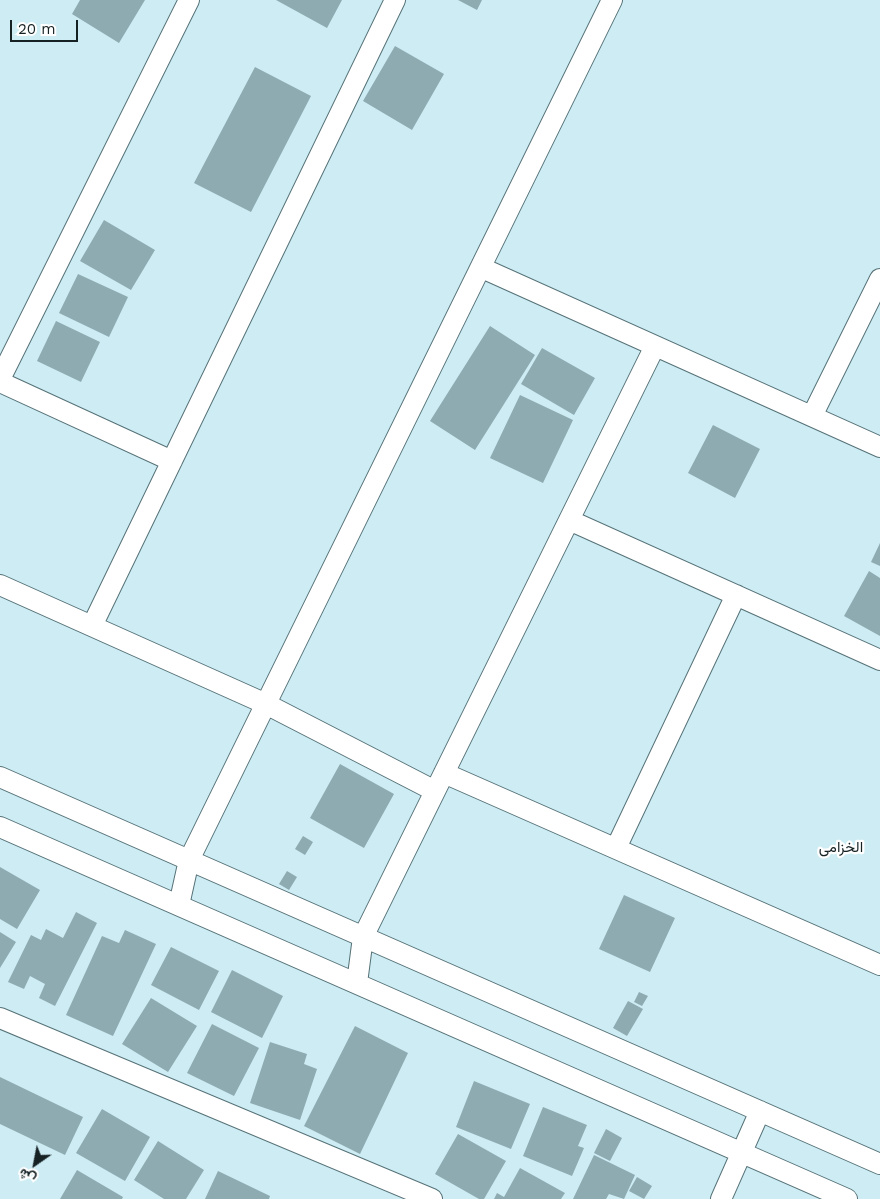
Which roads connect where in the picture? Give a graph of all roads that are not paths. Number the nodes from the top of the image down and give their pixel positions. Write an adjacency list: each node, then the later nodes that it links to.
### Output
1 (189, 0): 7 (street)
2 (395, 0): 10 (street)
3 (612, 0): 4 (street)
4 (482, 268): 6 (street); 16 (street)
5 (880, 279): 8 (street)
6 (655, 346): 8 (street); 11 (street)
7 (0, 381): 10 (street)
8 (812, 416): 9 (street)
9 (880, 447)
10 (172, 461): 14 (street)
11 (569, 520): 13 (street); 17 (street)
12 (0, 585): 14 (street)
13 (736, 595): 15 (street); 21 (street)
14 (92, 626): 16 (street)
15 (880, 660)
16 (266, 704): 19 (street); 22 (street)
17 (444, 772): 19 (street); 21 (street)
18 (0, 777): 22 (street)
19 (435, 791): 24 (street)
20 (0, 827): 23 (street)
21 (616, 848): 25 (street)
22 (189, 860): 23 (street); 24 (street)
23 (179, 905): 26 (street)
24 (364, 937): 26 (street); 28 (street)
25 (880, 965)
26 (358, 983): 29 (street)
27 (0, 1018): 31 (street)
28 (760, 1111): 29 (street); 30 (street)
29 (742, 1152): 32 (street); 33 (street)
30 (880, 1164)
31 (432, 1199)
32 (721, 1199)
33 (848, 1199)

